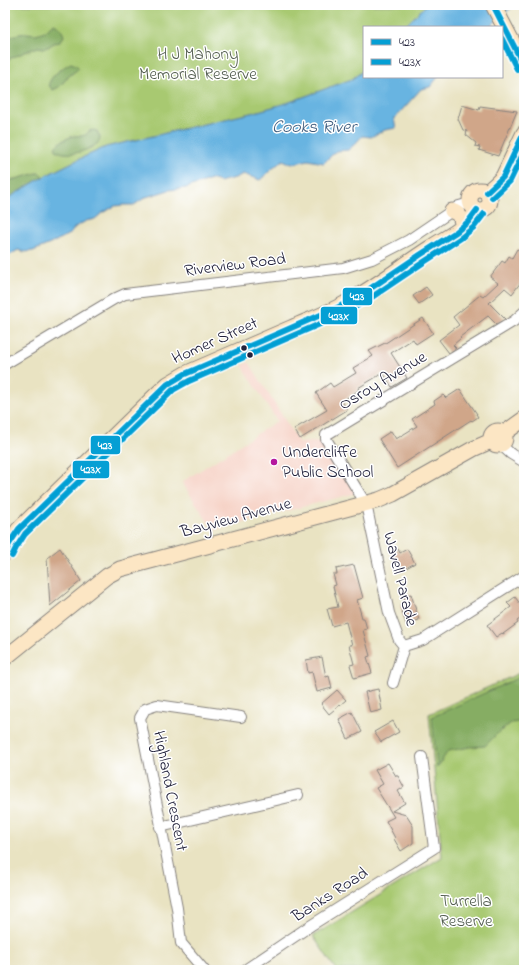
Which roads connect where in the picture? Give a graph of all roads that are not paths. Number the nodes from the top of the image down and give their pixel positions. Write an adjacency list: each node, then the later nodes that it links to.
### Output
1 (493, 5): 3 (main road)
2 (502, 5): 3 (main road)
3 (507, 22): 4 (main road); 5 (main road)
4 (524, 48)
5 (524, 66)
6 (524, 134): 7 (main road, Homer Street)
7 (473, 206): 8 (street, Riverview Road); 9 (main road, Homer Street)
8 (452, 211): 9 (main road); 11 (street, Riverview Road)
9 (462, 227): 16 (main road, Homer Street)
10 (524, 312): 15 (street, Osroy Avenue)
11 (5, 364)
12 (524, 419): 13 (main road, Bayview Avenue)
13 (498, 440): 14 (street); 15 (main road, Bayview Avenue)
14 (524, 462)
15 (366, 504): 18 (street, Wavell Parade); 19 (main road, Bayview Avenue)
16 (5, 553)
17 (524, 576): 18 (street)
18 (404, 646): 20 (street, Wavell Parade)
19 (7, 653)
20 (393, 683)
21 (241, 717): 24 (street, Highland Crescent)
22 (422, 757): 26 (street, Banks Road)
23 (298, 795): 24 (street)
24 (160, 827): 25 (street, Highland Crescent)
25 (204, 970)
26 (245, 970)

